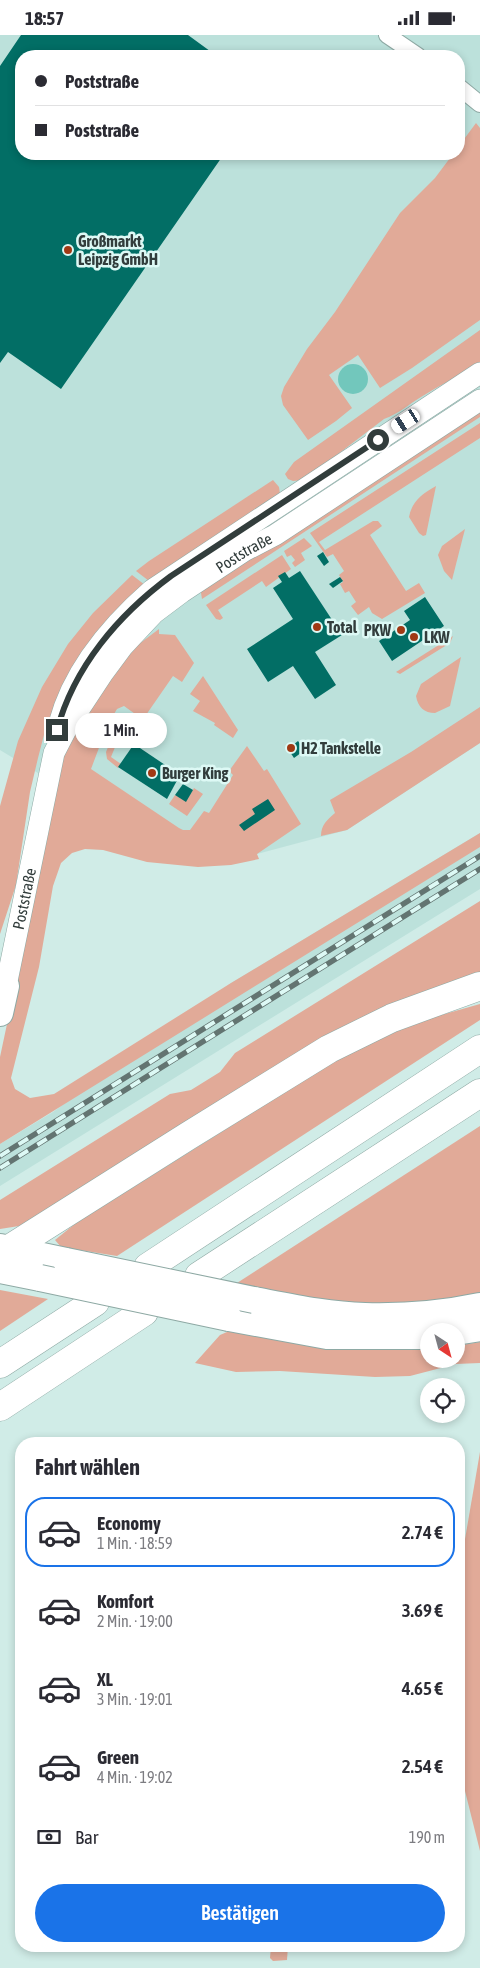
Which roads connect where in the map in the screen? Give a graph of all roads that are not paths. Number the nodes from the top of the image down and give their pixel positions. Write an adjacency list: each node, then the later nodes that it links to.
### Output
1 (387, 35): 2 (street)
2 (409, 50)
3 (465, 92): 4 (street)
4 (480, 103)
5 (480, 373): 7 (street, Poststraße)
6 (480, 400): 7 (street, Poststraße)
7 (54, 753): 8 (street, Poststraße)
8 (3, 985): 10 (main road)
9 (480, 986): 13 (highway)
10 (0, 1013)
11 (480, 1049): 14 (highway)
12 (480, 1093): 15 (highway)
13 (2, 1256): 17 (main road, bridge); 21 (main road, bridge)
14 (148, 1267)
15 (199, 1276)
16 (95, 1301): 22 (highway)
17 (480, 1306)
18 (144, 1312): 23 (highway)
19 (480, 1329): 20 (main road)
20 (465, 1331)
21 (420, 1336)
22 (0, 1364)
23 (0, 1407)

